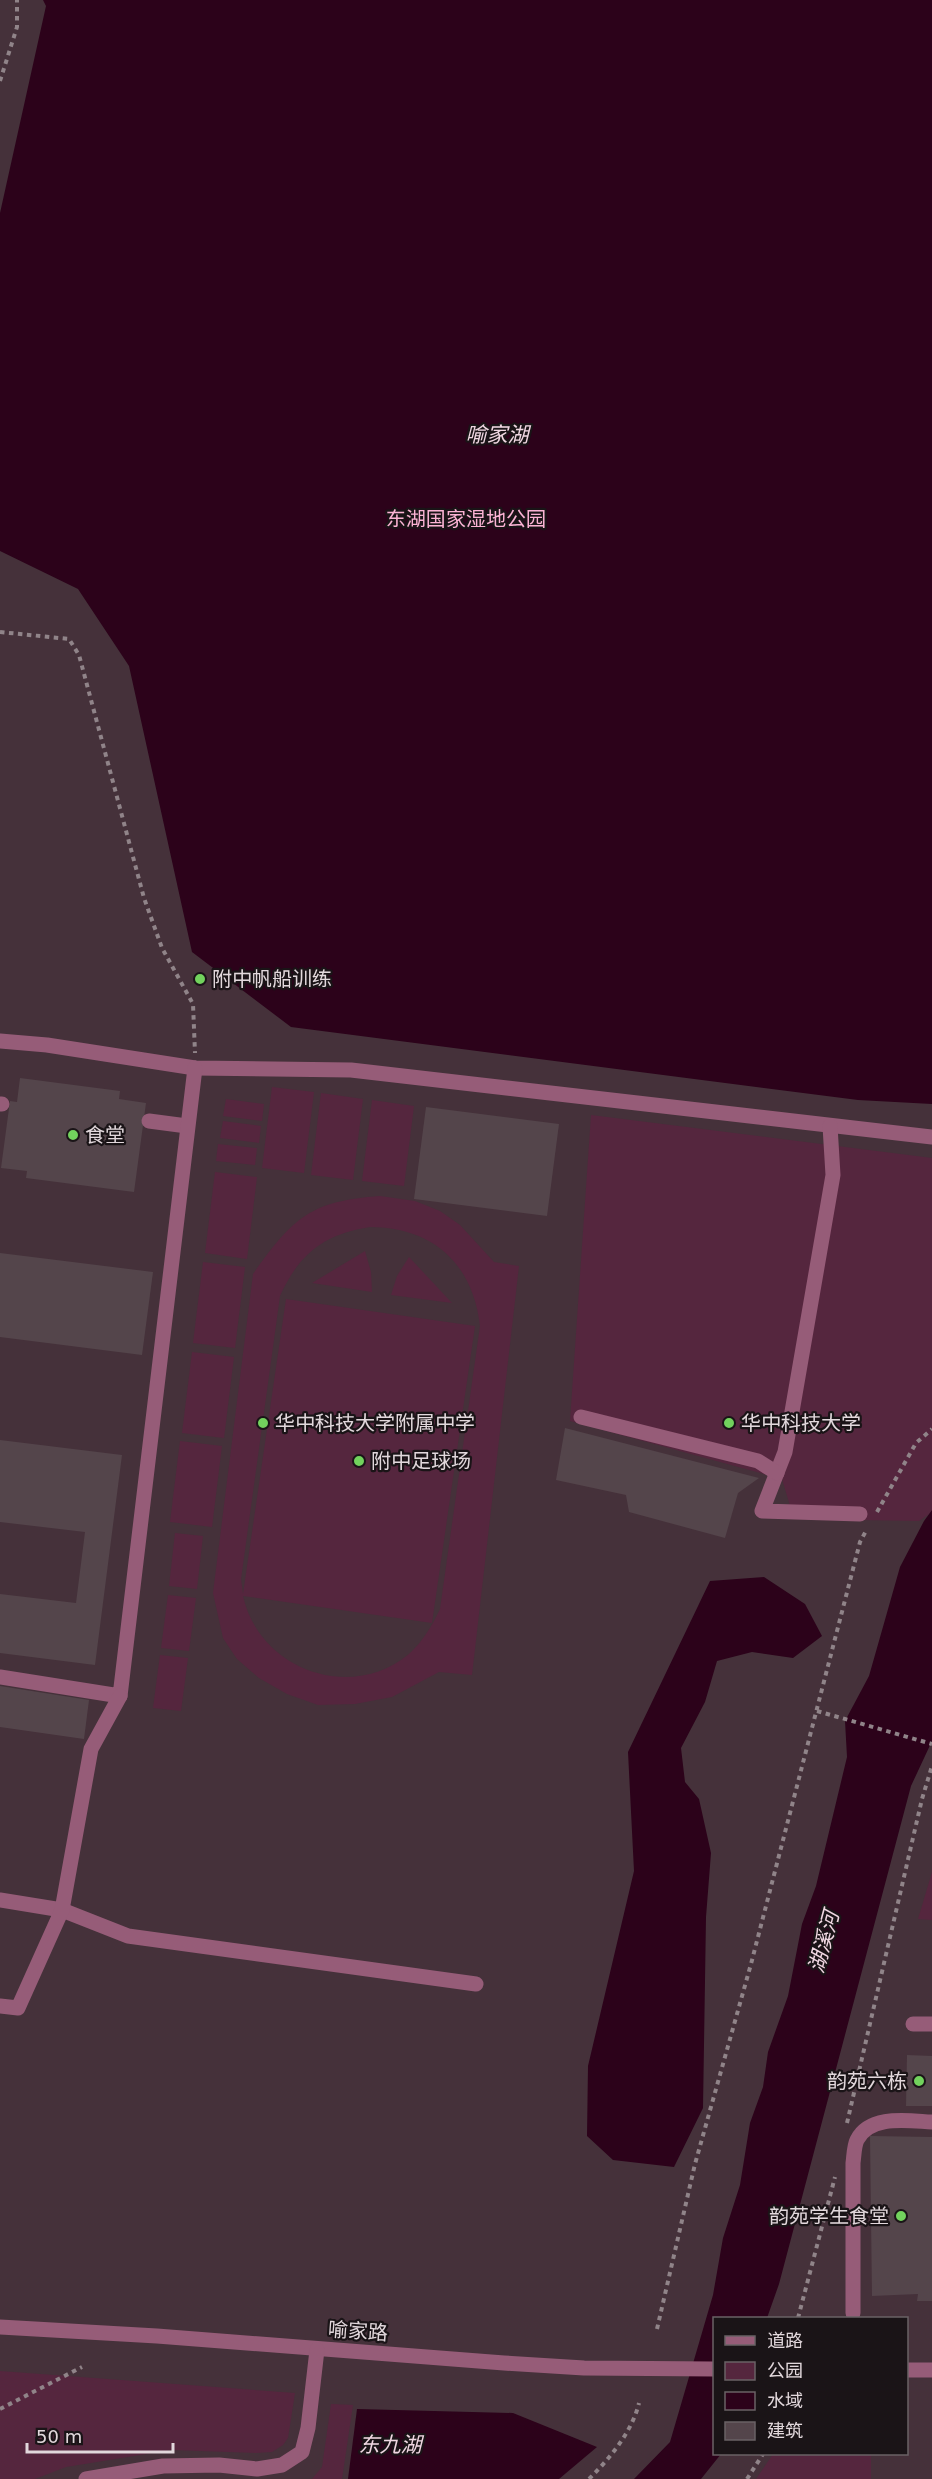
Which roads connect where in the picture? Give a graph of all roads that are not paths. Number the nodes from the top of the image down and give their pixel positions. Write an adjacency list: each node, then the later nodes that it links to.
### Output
1 (0, 1041): 2 (street)
2 (195, 1068): 4 (street); 5 (street)
3 (149, 1121): 4 (street)
4 (187, 1126): 11 (street)
5 (830, 1126): 6 (street); 8 (street)
6 (932, 1137)
7 (581, 1417): 8 (street)
8 (777, 1473): 9 (street)
9 (860, 1514)
10 (0, 1677): 11 (street)
11 (120, 1696): 13 (street)
12 (0, 1900): 13 (street)
13 (62, 1910): 14 (street); 15 (street)
14 (476, 1984)
15 (0, 2006)
16 (913, 2024): 17 (street)
17 (932, 2024)
18 (932, 2122): 19 (street)
19 (853, 2313)
20 (0, 2327): 21 (street, 喻家路)
21 (317, 2350): 22 (street, 喻家路); 25 (street)
22 (713, 2369)
23 (908, 2370): 24 (street)
24 (932, 2370)
25 (86, 2479)

